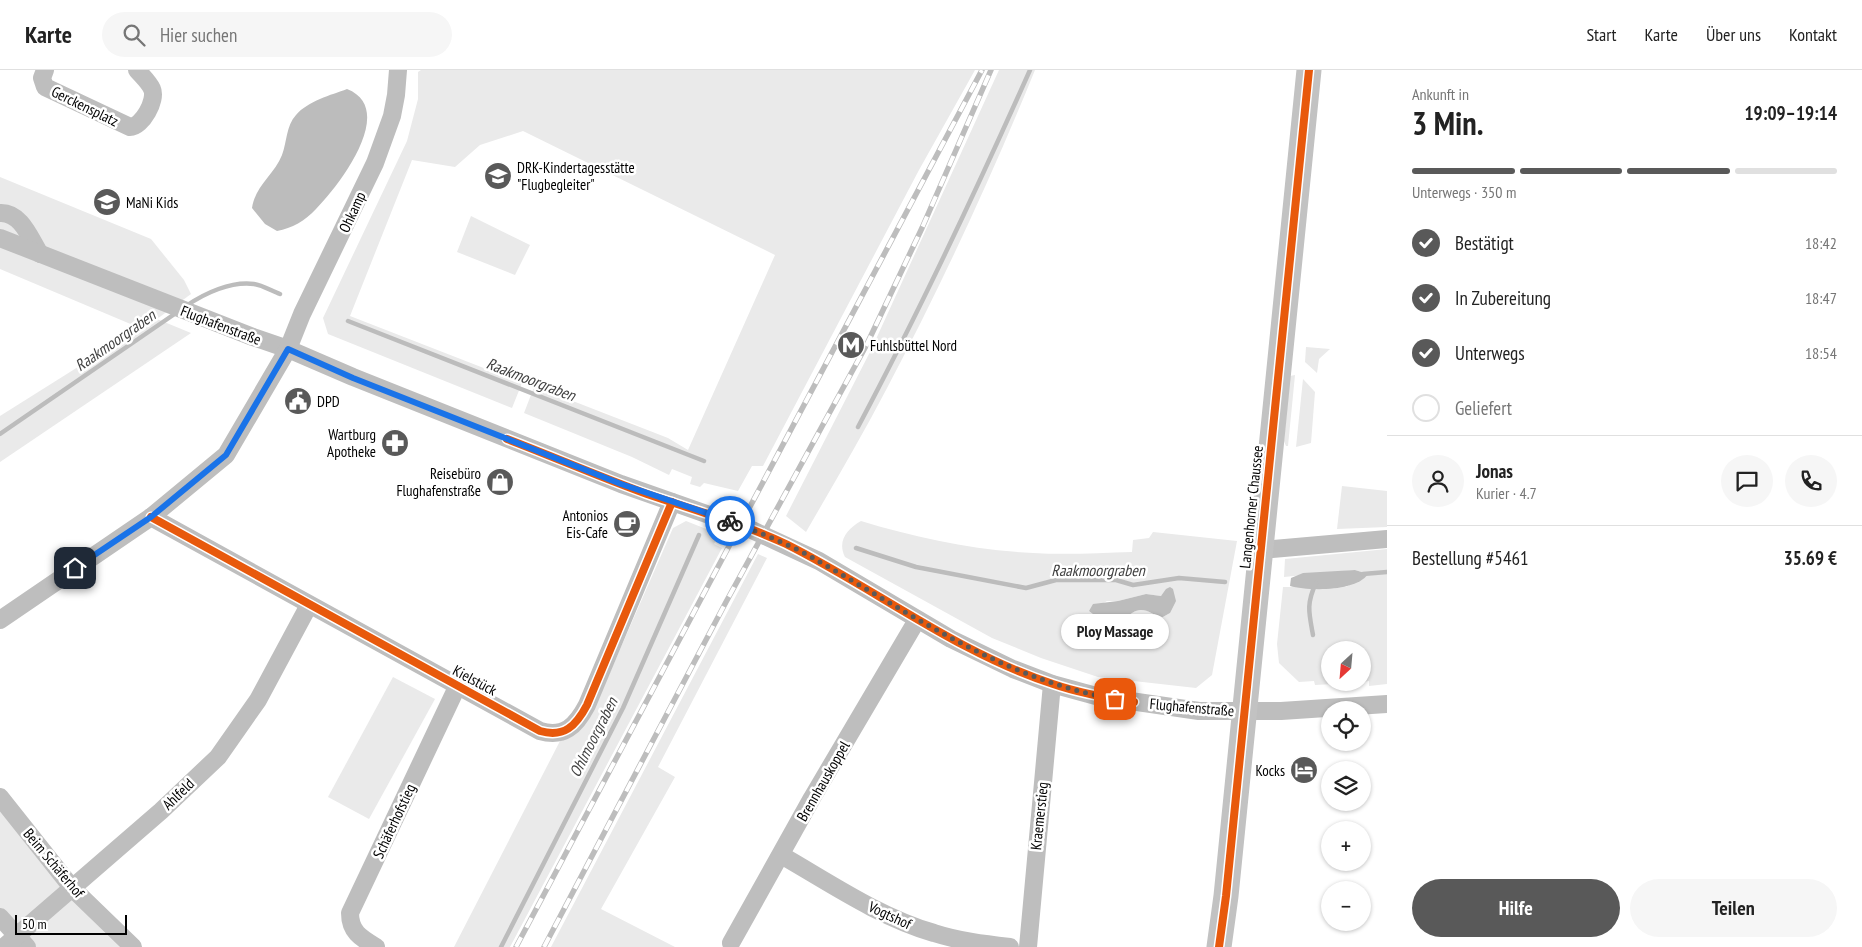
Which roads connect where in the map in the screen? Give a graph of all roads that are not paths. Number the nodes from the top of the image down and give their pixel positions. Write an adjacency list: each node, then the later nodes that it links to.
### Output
1 (45, 70): 2 (street, Gerckensplatz)
2 (137, 70)
3 (398, 70): 8 (street, Ohkamp)
4 (1309, 70): 12 (main road, Langenhorner Chaussee)
5 (0, 213): 7 (street)
6 (0, 238): 7 (street, Flughafenstraße)
7 (40, 254): 8 (street, Flughafenstraße)
8 (288, 349): 9 (street, Flughafenstraße); 10 (street, Ohkamp)
9 (672, 502): 15 (street, Flughafenstraße); 17 (street, Kielstück)
10 (151, 517): 13 (street, Kielstück); 14 (street, Ohkamp)
11 (1387, 539): 12 (street)
12 (1261, 550): 19 (main road, Langenhorner Chaussee)
13 (309, 605): 17 (street, Kielstück); 22 (street, Ahlfeld)
14 (0, 620)
15 (917, 620): 16 (street, Flughafenstraße); 21 (street, Brennhauskoppel)
16 (1052, 684): 19 (street, Flughafenstraße); 29 (street, Kraemerstieg)
17 (457, 687): 27 (street, Schäferhofstieg)
18 (1387, 704): 19 (street, Flughafenstraße)
19 (1243, 712): 30 (main road, Langenhorner Chaussee)
20 (0, 797): 22 (street, Beim Schäferhof)
21 (781, 855): 25 (street, Brennhauskoppel); 28 (street, Vogtshof)
22 (73, 889): 24 (street, Ahlfeld); 26 (street, Beim Schäferhof)
23 (0, 917): 24 (street)
24 (16, 943)
25 (731, 943)
26 (133, 947)
27 (376, 947)
28 (1010, 947)
29 (1028, 947)
30 (1218, 947)

